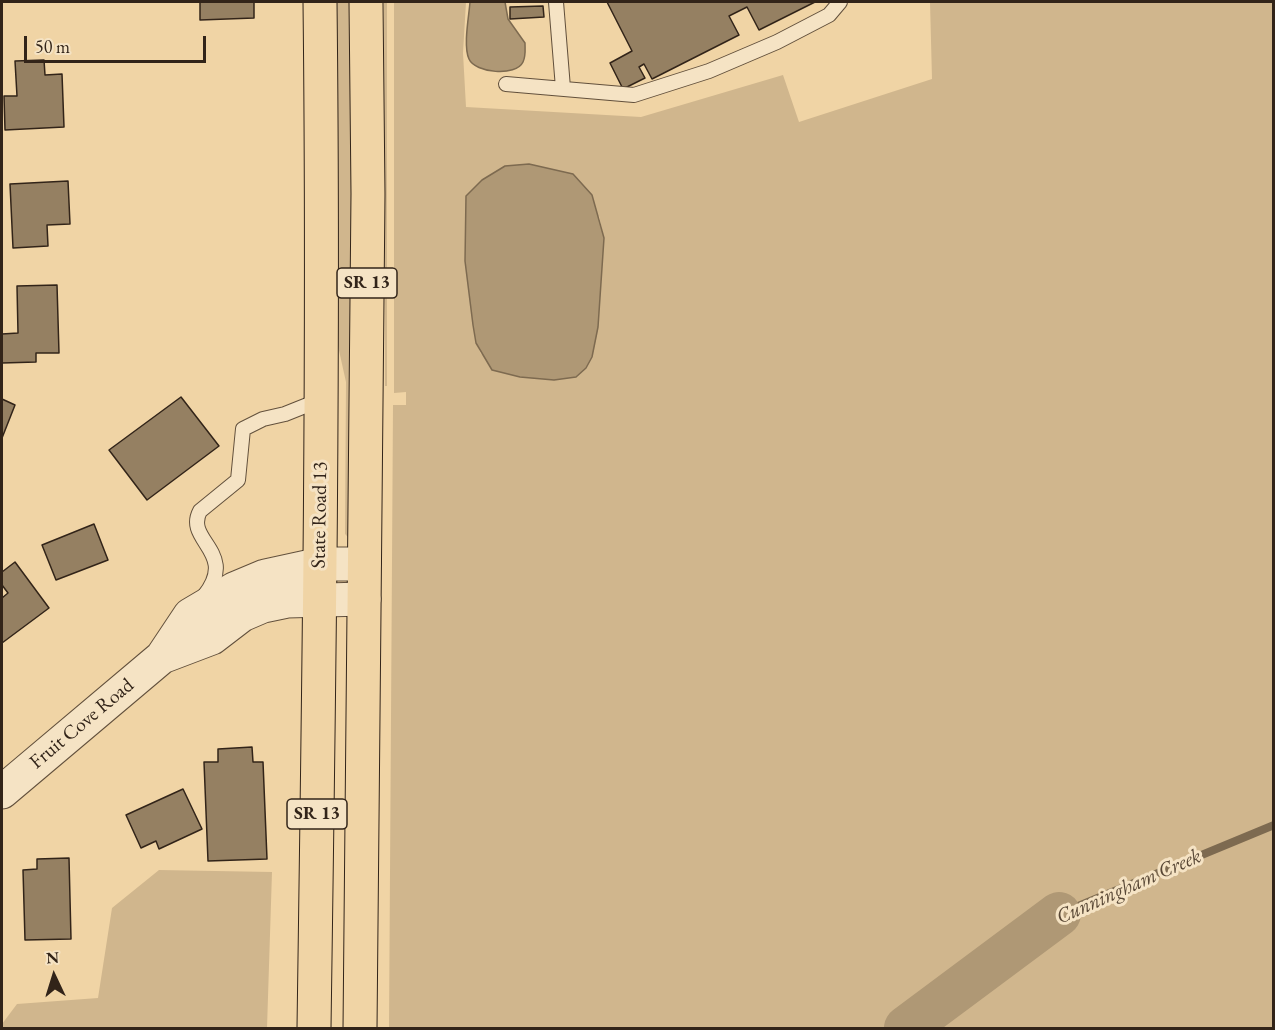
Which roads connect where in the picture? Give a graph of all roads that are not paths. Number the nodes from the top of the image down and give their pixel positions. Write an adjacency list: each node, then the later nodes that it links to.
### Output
1 (320, 2): 7 (main road, State Road 13 / SR 13)
2 (366, 2): 9 (main road, SR 13)
3 (556, 2): 6 (lane)
4 (840, 2): 6 (lane)
5 (506, 84): 6 (lane)
6 (563, 88)
7 (322, 400): 8 (main road, State Road 13 / SR 13); 12 (lane)
8 (320, 564): 9 (street, Fruit Cove Road); 10 (main road, State Road 13 / SR 13); 12 (street, Fruit Cove Road)
9 (364, 564): 11 (main road, SR 13)
10 (319, 599): 11 (street, Fruit Cove Road); 13 (street, Fruit Cove Road); 15 (main road, State Road 13 / SR 13)
11 (364, 599): 16 (main road, SR 13)
12 (190, 615): 13 (street, Fruit Cove Road)
13 (162, 657): 14 (street, Fruit Cove Road)
14 (2, 792)
15 (314, 1029)
16 (360, 1029)

